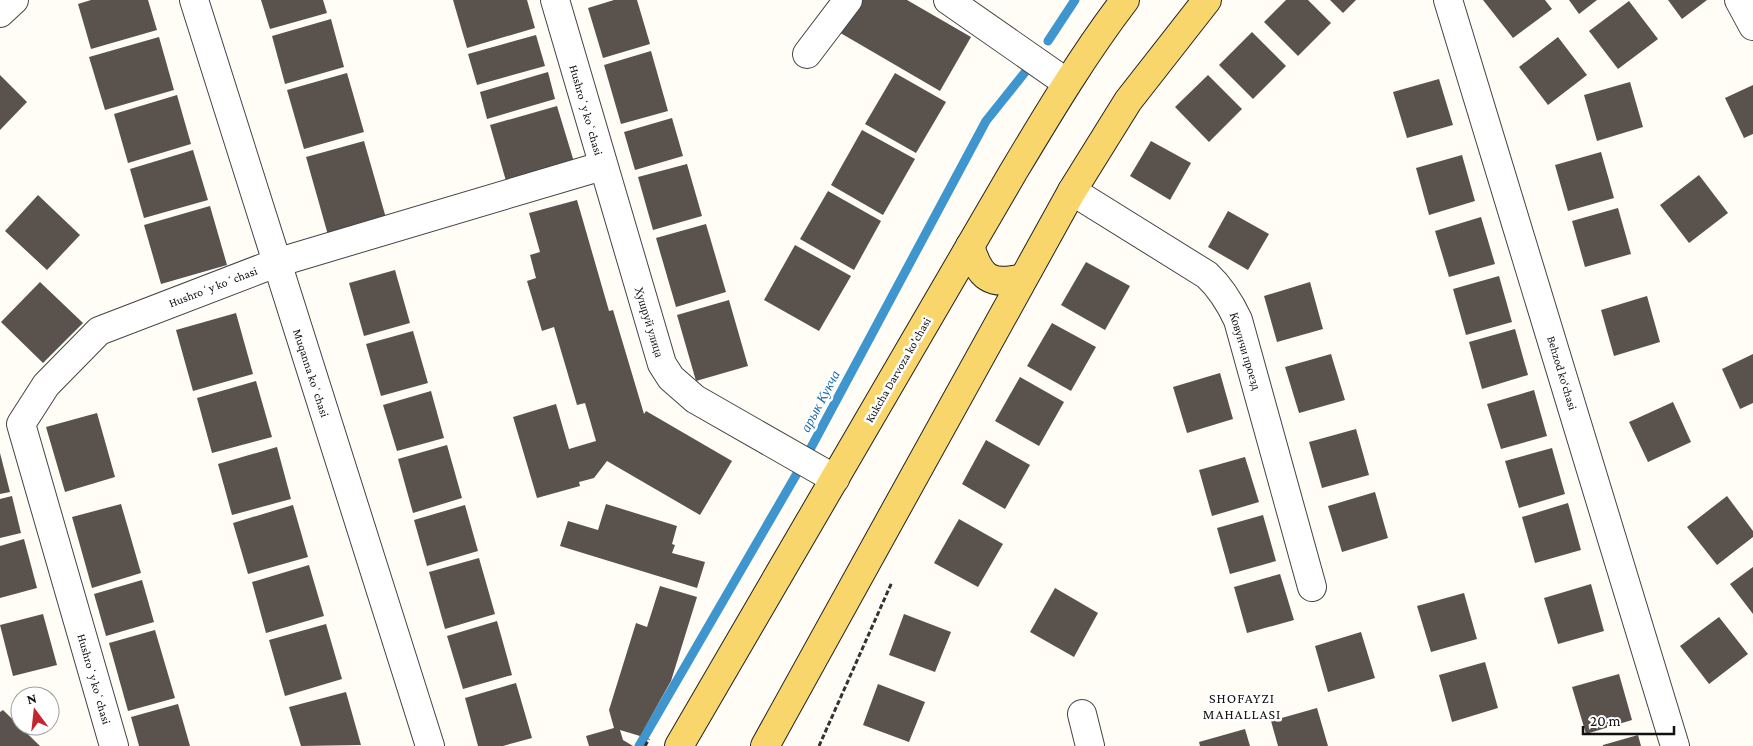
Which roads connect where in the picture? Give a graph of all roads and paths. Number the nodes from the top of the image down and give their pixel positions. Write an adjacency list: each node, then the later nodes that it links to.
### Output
1 (14, 0): 10 (street)
2 (194, 0): 17 (street, Muqanna koʻchasi)
3 (555, 0): 14 (street, Hushroʻy koʻchasi)
4 (848, 0): 12 (street)
5 (948, 0): 13 (street)
6 (1125, 0): 13 (main road, Kukcha Darvoza ko'chasi)
7 (1207, 0): 15 (main road)
8 (1448, 0): 29 (street, Behzod ko‘chasi)
9 (1739, 0): 11 (street)
10 (0, 13)
11 (1753, 26)
12 (807, 54)
13 (1067, 83): 16 (main road, Kukcha Darvoza ko'chasi)
14 (602, 166): 17 (street, Hushroʻy koʻchasi); 19 (street, Хушруй улица)
15 (1072, 191): 18 (main road); 21 (street, Ковунчи проезд)
16 (970, 246): 18 (main road); 19 (main road, Kukcha Darvoza ko'chasi)
17 (276, 263): 23 (street, Hushroʻy koʻchasi); 24 (street, Muqanna koʻchasi)
18 (1023, 278): 26 (main road)
19 (823, 472): 25 (main road, Kukcha Darvoza ko'chasi)
20 (896, 574): 27 (path)
21 (1312, 587)
22 (1082, 714): 28 (street)
23 (114, 746)
24 (430, 746)
25 (679, 746)
26 (765, 746)
27 (819, 746)
28 (1090, 746)
29 (1675, 746)

